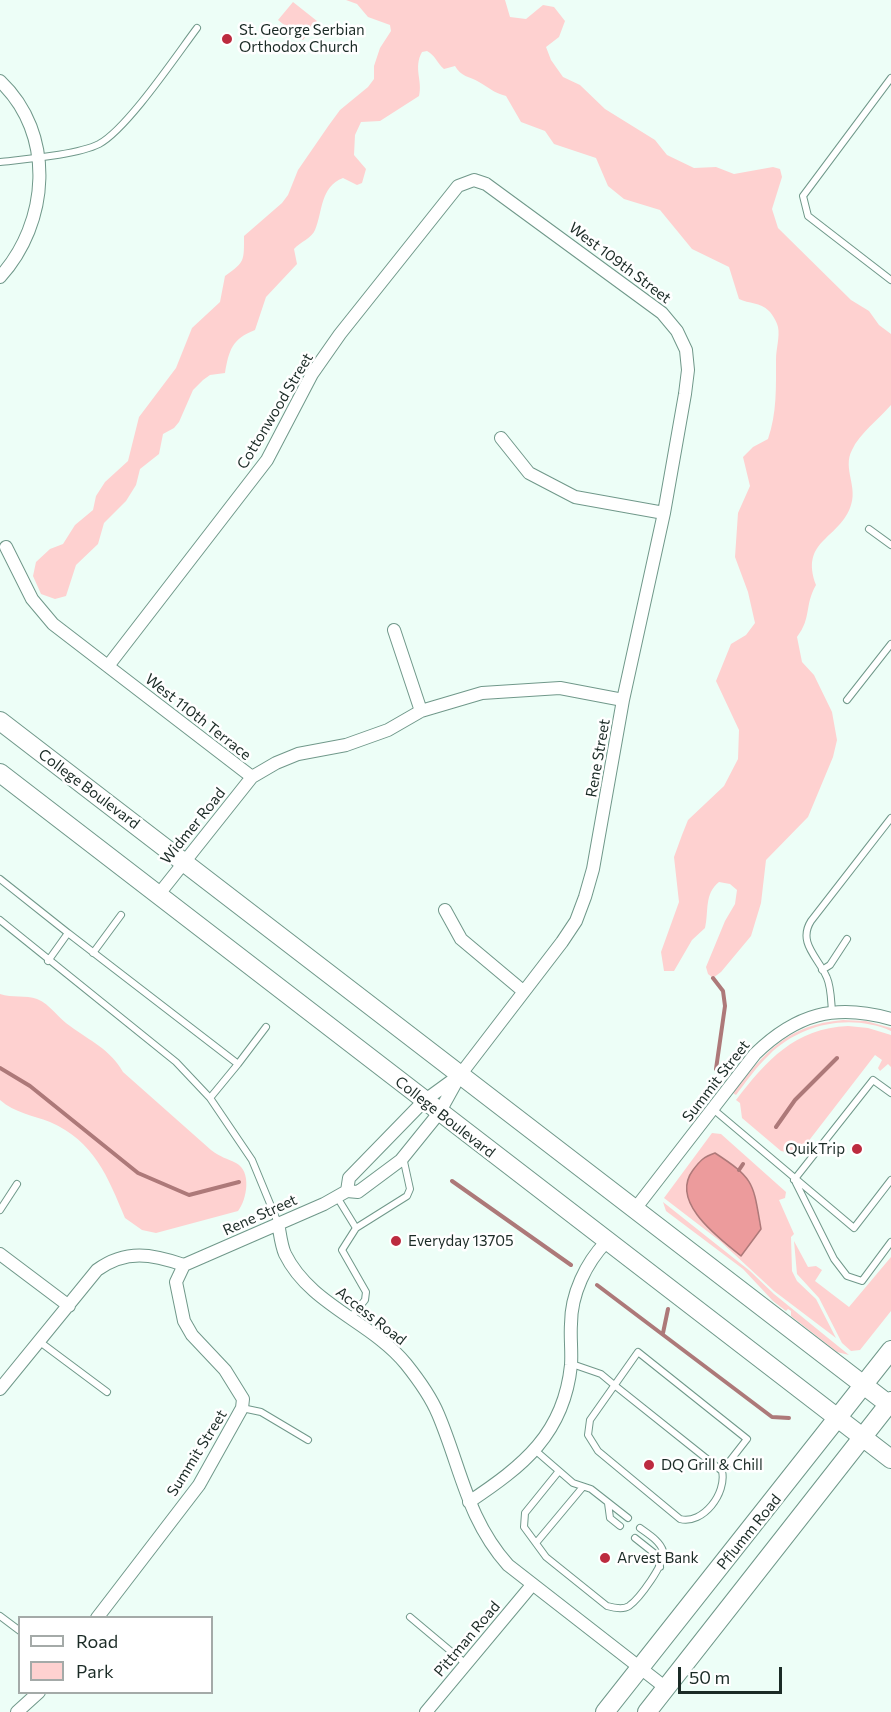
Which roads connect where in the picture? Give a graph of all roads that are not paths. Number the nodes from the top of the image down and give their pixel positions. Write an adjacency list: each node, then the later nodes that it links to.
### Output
1 (197, 28): 4 (lane)
2 (890, 80): 8 (lane)
3 (0, 81): 4 (street)
4 (39, 157): 5 (lane); 7 (street)
5 (0, 162)
6 (474, 180): 10 (street, West 109th Street); 16 (street, Cottonwood Street)
7 (0, 277)
8 (891, 280)
9 (501, 438): 10 (street)
10 (663, 513): 17 (street, Rene Street)
11 (869, 529): 12 (lane)
12 (891, 545)
13 (6, 547): 16 (street, West 110th Terrace)
14 (394, 630): 19 (street)
15 (891, 644): 18 (lane)
16 (108, 666): 22 (street, West 110th Terrace)
17 (623, 700): 19 (street, West 110th Terrace); 35 (street, Rene Street)
18 (847, 700)
19 (421, 711): 22 (street, West 110th Terrace)
20 (0, 721): 24 (main road, College Boulevard)
21 (0, 773): 26 (main road, College Boulevard)
22 (252, 777): 24 (street, Widmer Road)
23 (891, 818): 34 (lane)
24 (184, 862): 26 (street, Widmer Road); 40 (main road, College Boulevard)
25 (0, 879): 30 (lane)
26 (159, 894): 43 (main road, College Boulevard)
27 (445, 910): 35 (street)
28 (122, 915): 32 (lane)
29 (0, 920): 33 (lane)
30 (68, 933): 32 (lane); 33 (lane)
31 (847, 939): 34 (lane)
32 (93, 953): 39 (lane)
33 (48, 961): 42 (lane)
34 (822, 970): 36 (lane)
35 (524, 991): 40 (street, Rene Street)
36 (832, 1011): 37 (street, Summit Street); 44 (street, Summit Street)
37 (891, 1019)
38 (266, 1027): 39 (lane)
39 (237, 1064): 42 (lane)
40 (460, 1075): 43 (street, Rene Street); 45 (street, Rene Street); 51 (main road, College Boulevard)
41 (891, 1093): 47 (lane)
42 (210, 1098): 53 (lane)
43 (424, 1101): 45 (main road, College Boulevard); 50 (street, Rene Street)
44 (713, 1108): 47 (lane); 51 (street, Summit Street)
45 (439, 1113): 46 (street, Rene Street); 55 (main road, College Boulevard)
46 (403, 1157): 50 (street, Rene Street); 54 (lane)
47 (794, 1180): 48 (lane); 56 (lane)
48 (891, 1180)
49 (17, 1184): 52 (lane)
50 (341, 1194): 53 (street, Rene Street); 54 (lane)
51 (635, 1209): 65 (main road, College Boulevard)
52 (0, 1210)
53 (278, 1223): 58 (street, Rene Street); 60 (street, Access Road)
54 (356, 1228): 60 (lane)
55 (606, 1242): 63 (street); 70 (main road, College Boulevard)
56 (891, 1242)
57 (0, 1254): 59 (street)
58 (184, 1265): 59 (street); 69 (street, Summit Street)
59 (69, 1306): 61 (street)
60 (350, 1318): 78 (street, Access Road)
61 (40, 1342): 66 (street); 67 (lane)
62 (891, 1350): 65 (main road, Pflumm Road)
63 (571, 1364): 64 (lane); 73 (street)
64 (613, 1384): 76 (lane); 76 (lane); 76 (lane)
65 (864, 1385): 68 (main road, College Boulevard); 70 (main road, Pflumm Road)
66 (0, 1389)
67 (107, 1392)
68 (890, 1404): 71 (main road, Pflumm Road)
69 (242, 1408): 72 (lane); 88 (street, Summit Street)
70 (839, 1418): 71 (main road, College Boulevard); 92 (main road, Pflumm Road)
71 (863, 1438): 74 (main road, College Boulevard); 93 (main road, Pflumm Road)
72 (308, 1440)
73 (536, 1451): 75 (lane); 78 (street)
74 (891, 1459)
75 (559, 1471): 77 (lane); 84 (lane)
76 (722, 1471)
77 (582, 1488): 79 (lane); 84 (lane)
78 (469, 1502): 86 (street, Access Road)
79 (608, 1503): 80 (lane); 81 (lane)
80 (627, 1518)
81 (620, 1526)
82 (640, 1528): 85 (lane)
83 (634, 1538): 85 (lane)
84 (536, 1544): 85 (lane)
85 (660, 1567)
86 (532, 1584): 91 (street, Pittman Road); 92 (street, Access Road)
87 (0, 1616): 90 (lane)
88 (98, 1616)
89 (410, 1617): 91 (lane)
90 (18, 1630)
91 (466, 1664): 96 (street, Pittman Road)
92 (640, 1668): 93 (street, Access Road); 97 (main road, Pflumm Road)
93 (666, 1688): 98 (main road, Pflumm Road)
94 (37, 1694): 95 (street)
95 (17, 1712)
96 (426, 1712)
97 (605, 1712)
98 (647, 1712)

